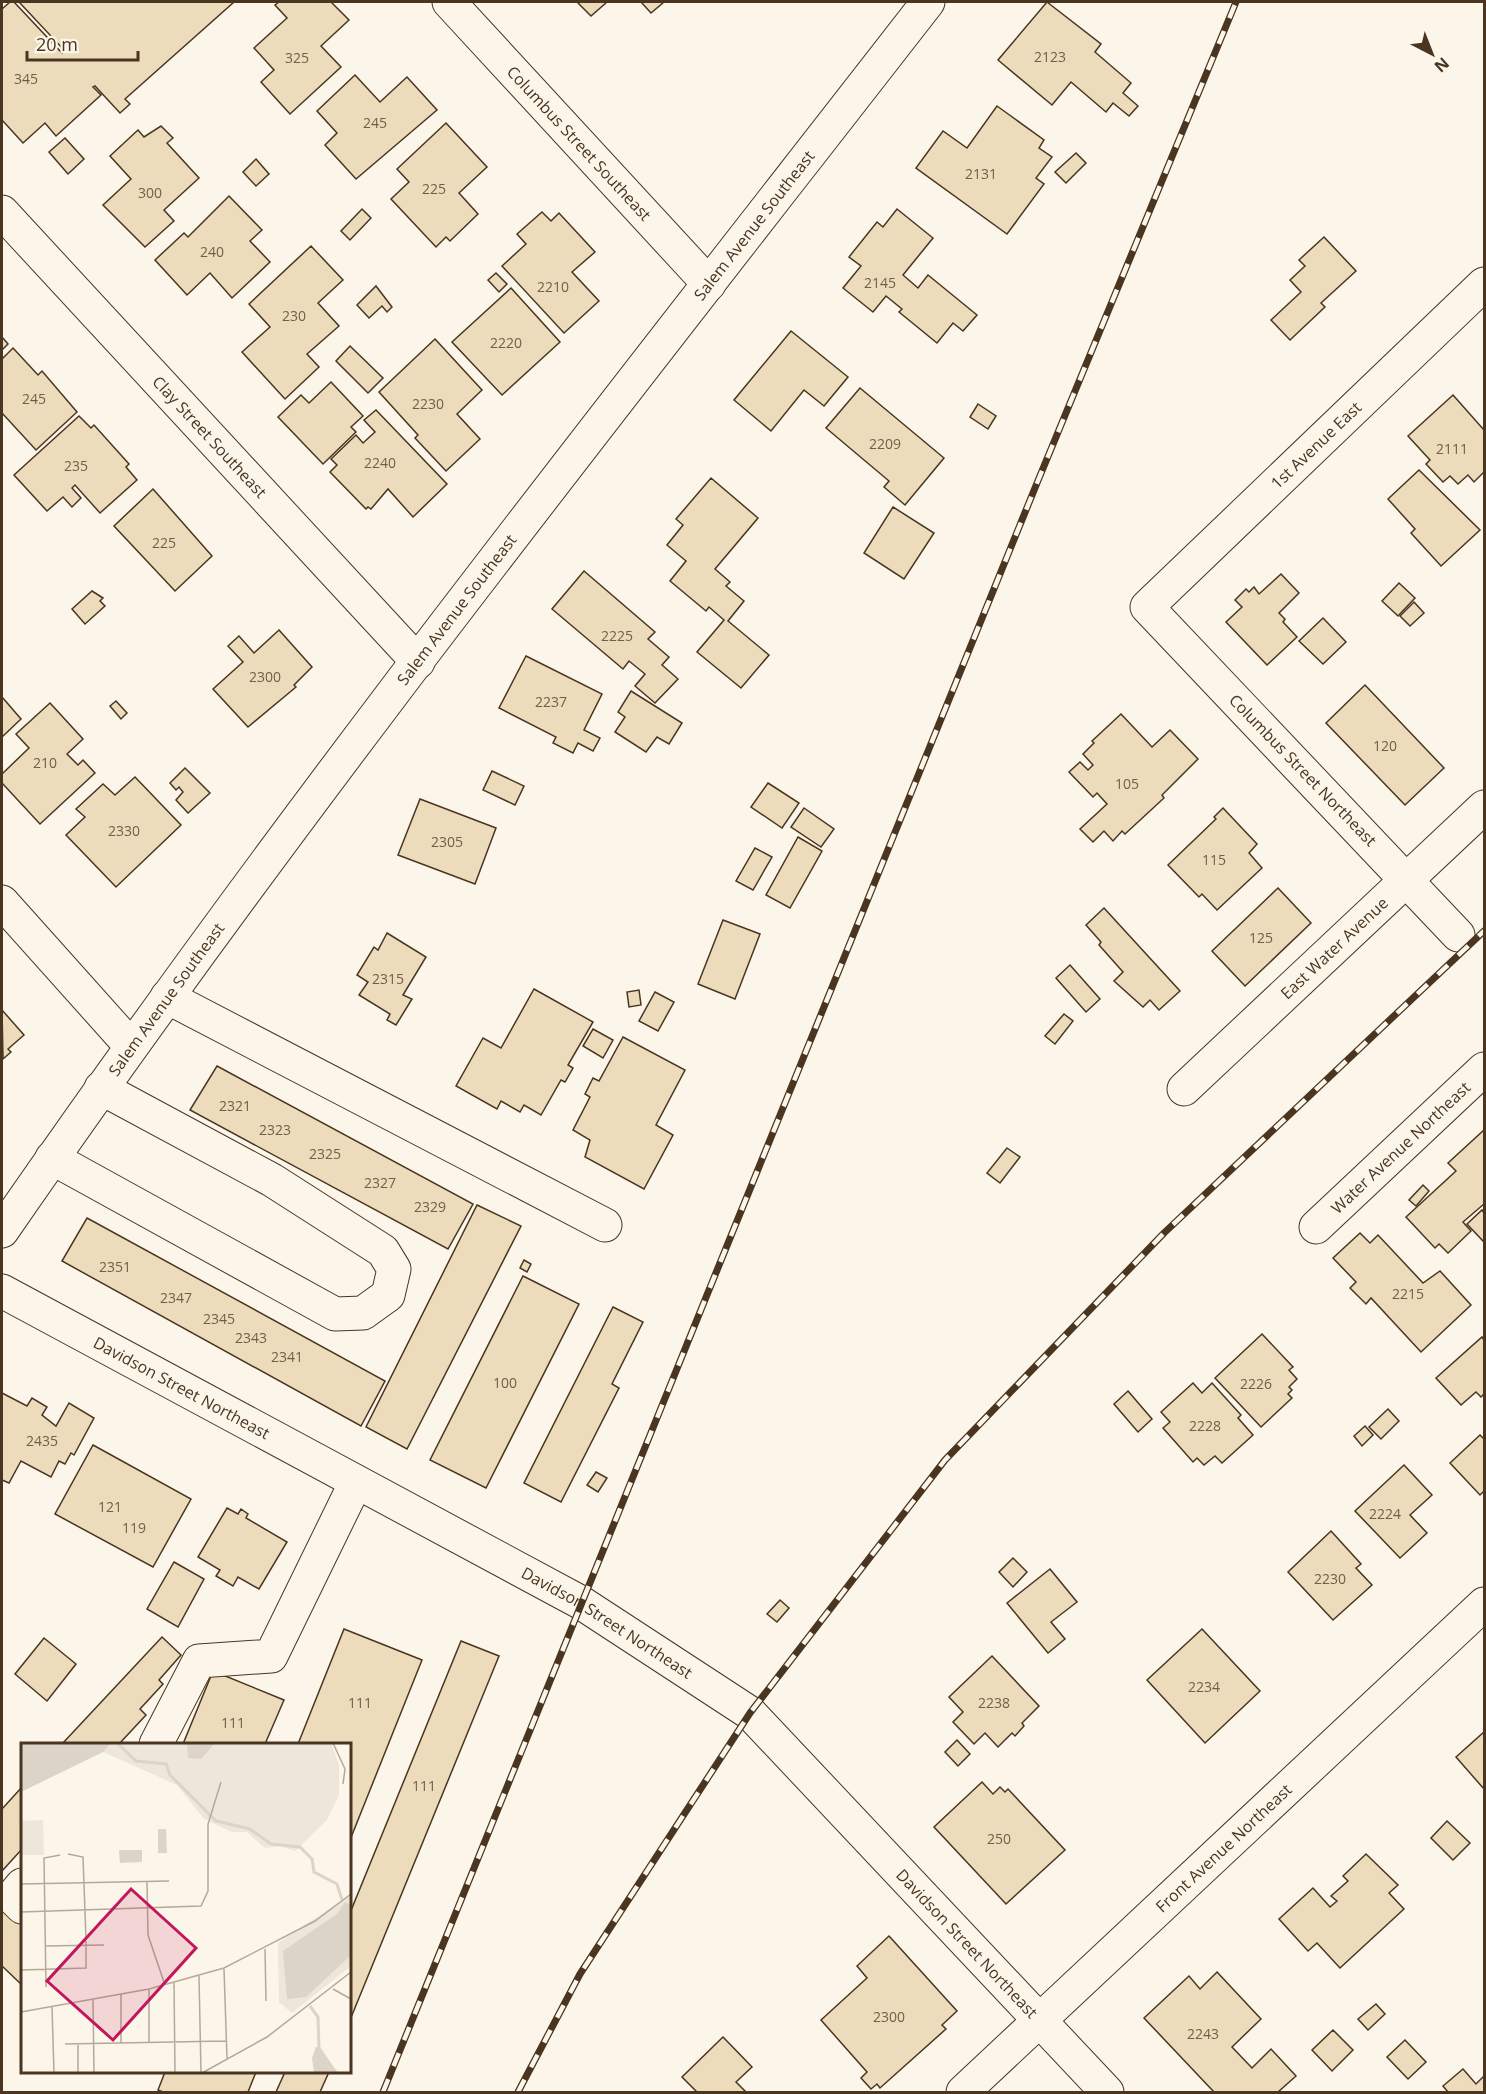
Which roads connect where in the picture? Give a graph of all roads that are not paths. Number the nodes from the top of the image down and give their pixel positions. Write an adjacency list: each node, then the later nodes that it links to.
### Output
1 (449, 2): 4 (street, Columbus Street Southeast)
2 (928, 2): 4 (street, Salem Avenue Southeast)
3 (2, 212): 7 (street, Clay Street Southeast)
4 (709, 284): 7 (street, Salem Avenue Southeast)
5 (1485, 284): 6 (street, 1st Avenue East)
6 (1147, 607): 9 (street, Columbus Street Northeast)
7 (418, 662): 12 (street, Salem Avenue Southeast)
8 (1485, 807): 9 (street, East Water Avenue)
9 (1407, 880): 11 (street, Columbus Street Northeast); 16 (street, East Water Avenue)
10 (2, 902): 13 (street)
11 (1458, 935)
12 (166, 997): 13 (street, Salem Avenue Southeast); 18 (street)
13 (130, 1045): 15 (street, Salem Avenue Southeast)
14 (1485, 1069): 19 (street, Water Avenue Northeast)
15 (101, 1088): 17 (street, Salem Avenue Southeast); 17 (street)
16 (1184, 1089)
17 (52, 1158): 20 (street, Salem Avenue Southeast)
18 (604, 1225)
19 (1316, 1227)
20 (2, 1231)
21 (2, 1291): 22 (street, Davidson Street Northeast)
22 (356, 1482): 24 (street); 27 (street, Davidson Street Northeast)
23 (1485, 1604): 27 (street, Front Avenue Northeast)
24 (155, 1740)
25 (21, 1886): 26 (street)
26 (21, 1906)
27 (1039, 2020): 28 (street, Front Avenue Northeast); 29 (street, Davidson Street Northeast)
28 (963, 2092)
29 (1107, 2092)

